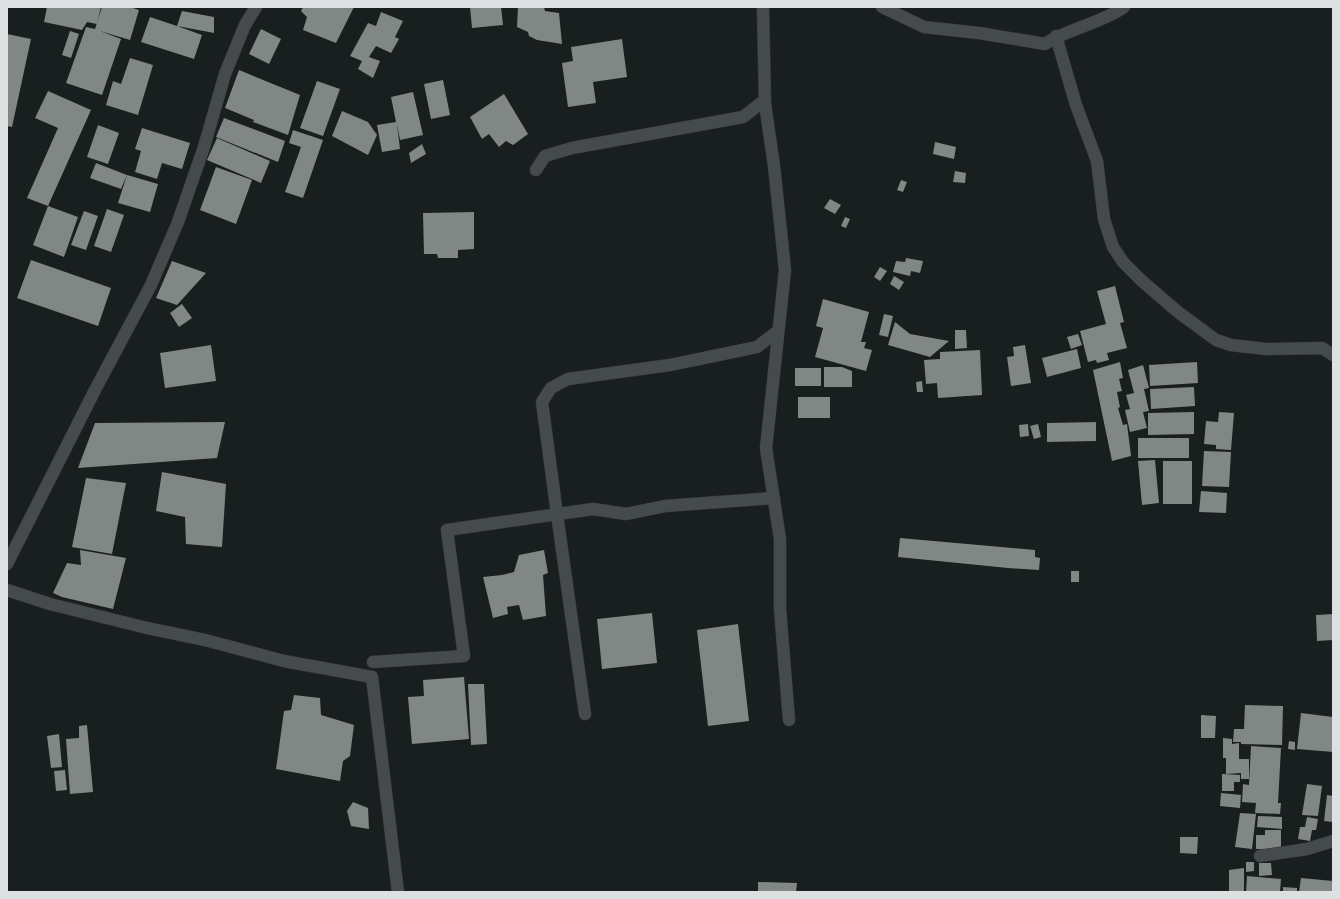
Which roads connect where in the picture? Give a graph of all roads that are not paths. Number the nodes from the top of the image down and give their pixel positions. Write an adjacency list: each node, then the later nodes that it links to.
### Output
1 (256, 7): 12 (street)
2 (763, 7): 6 (street)
3 (882, 7): 5 (street)
4 (1124, 7): 5 (street)
5 (1056, 36): 9 (street)
6 (765, 100): 7 (street); 8 (street)
7 (536, 170)
8 (778, 331): 10 (street); 11 (street)
9 (1333, 355)
10 (774, 498): 11 (street); 16 (street)
11 (556, 514): 14 (street); 15 (street)
12 (7, 564)
13 (7, 590): 19 (street)
14 (373, 662)
15 (585, 714)
16 (789, 720)
17 (1333, 841): 18 (street)
18 (1260, 856)
19 (398, 892)

